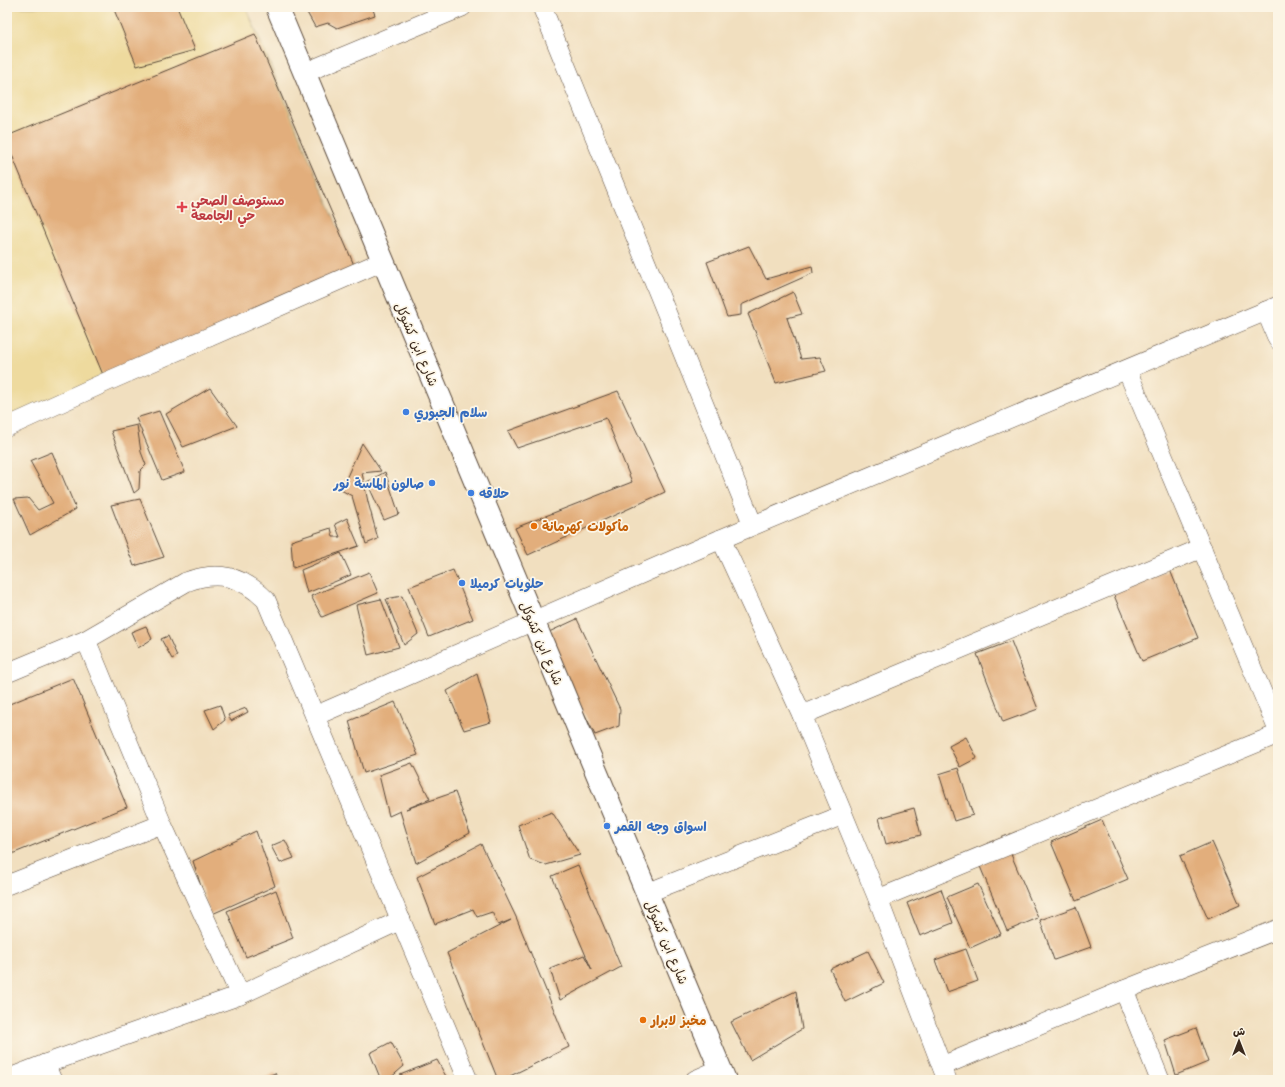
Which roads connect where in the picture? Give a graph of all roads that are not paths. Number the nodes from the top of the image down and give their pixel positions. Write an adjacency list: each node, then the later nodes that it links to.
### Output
1 (277, 7): 4 (street, شارع ابن كشوكل)
2 (462, 7): 4 (street)
3 (542, 7): 10 (street)
4 (304, 73): 5 (street, شارع ابن كشوكل)
5 (383, 261): 9 (street); 13 (street, شارع ابن كشوكل)
6 (1272, 309): 7 (street); 8 (street)
7 (1278, 340)
8 (1127, 370): 10 (street); 12 (street)
9 (7, 427)
10 (753, 525): 11 (street)
11 (721, 538): 13 (street); 16 (street)
12 (1202, 548): 16 (street); 18 (street)
13 (533, 621): 17 (street); 23 (street, شارع ابن كشوكل)
14 (86, 640): 15 (street); 17 (street); 21 (street)
15 (7, 673)
16 (802, 715): 20 (street)
17 (315, 716): 25 (street)
18 (1278, 730)
19 (1278, 734): 24 (street)
20 (843, 815): 23 (street); 24 (street)
21 (162, 824): 22 (street); 28 (street)
22 (7, 885)
23 (647, 893): 31 (street, شارع ابن كشوكل)
24 (878, 900): 30 (street)
25 (401, 920): 28 (street); 33 (street)
26 (1278, 929): 27 (street)
27 (1124, 990): 30 (street); 35 (street)
28 (240, 995): 29 (street)
29 (49, 1072): 32 (street)
30 (945, 1073)
31 (722, 1074): 34 (street)
32 (7, 1080)
33 (468, 1080)
34 (695, 1080)
35 (1160, 1080)

